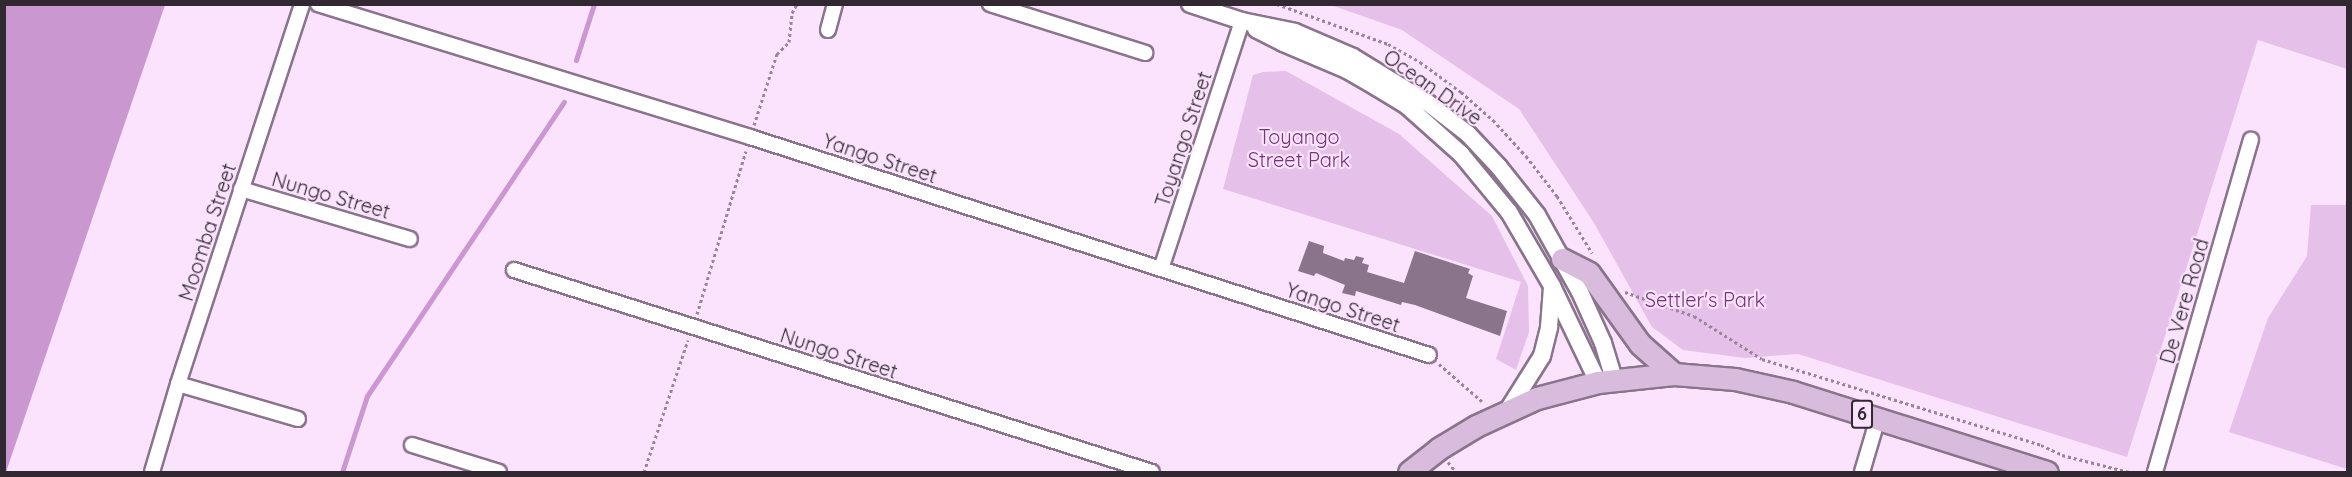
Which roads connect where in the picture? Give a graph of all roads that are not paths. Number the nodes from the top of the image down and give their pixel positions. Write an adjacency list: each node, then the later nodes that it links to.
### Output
1 (302, 4): 10 (street, Moomba Street)
2 (318, 4): 13 (street, Yango Street)
3 (835, 4): 7 (street)
4 (990, 4): 8 (street)
5 (1190, 4): 6 (street, Ocean Drive)
6 (1242, 21): 12 (street, Ocean Drive); 13 (street, Toyango Street); 15 (street, Ocean Drive)
7 (828, 30)
8 (1145, 53)
9 (2251, 140): 30 (street, De Vere Road)
10 (241, 189): 11 (street, Nungo Street); 19 (street, Moomba Street)
11 (410, 239)
12 (1562, 259): 17 (main road); 18 (street, Ocean Drive)
13 (1161, 269): 16 (street, Yango Street)
14 (514, 270): 26 (street, Nungo Street)
15 (1552, 286): 18 (street, Ocean Drive); 20 (street)
16 (1429, 355)
17 (1674, 374): 18 (main road, 6); 21 (main road, 6)
18 (1606, 380): 20 (main road, 6)
19 (178, 384): 22 (street); 24 (street, Moomba Street)
20 (1501, 413): 27 (main road, 6)
21 (1878, 418): 28 (street); 29 (main road, 6)
22 (297, 419)
23 (412, 445): 25 (street)
24 (152, 472)
25 (499, 472)
26 (1152, 472)
27 (1409, 472)
28 (1862, 472)
29 (2047, 472)
30 (2155, 472)

